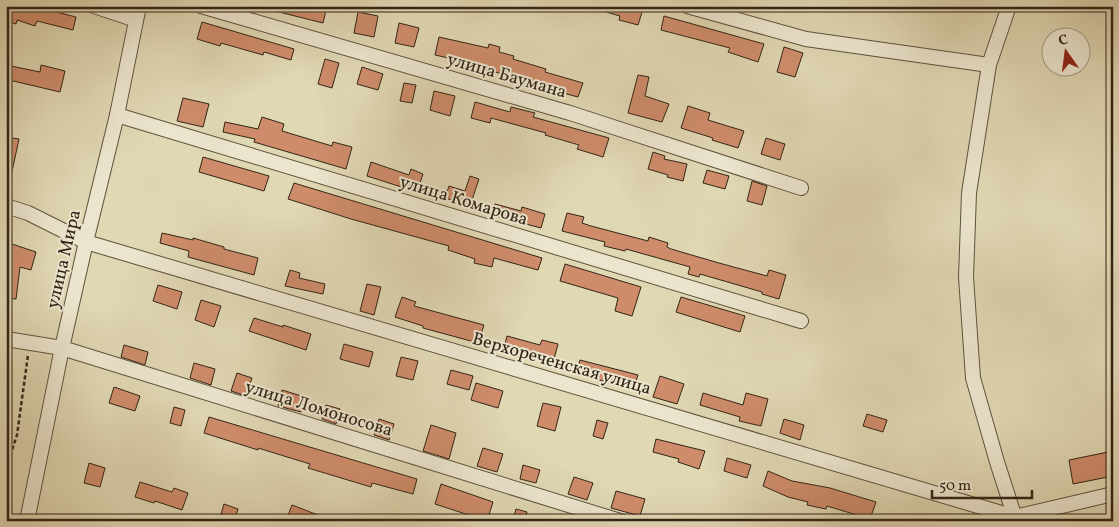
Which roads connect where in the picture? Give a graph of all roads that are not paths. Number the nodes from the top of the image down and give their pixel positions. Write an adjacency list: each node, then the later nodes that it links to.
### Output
1 (94, 6): 5 (street)
2 (201, 6): 8 (street, улица Баумана)
3 (687, 6): 6 (street)
4 (1009, 6): 6 (street)
5 (138, 13): 7 (street, улица Мира)
6 (989, 64): 15 (street)
7 (116, 115): 10 (street, улица Мира); 11 (street, улица Комарова)
8 (801, 188)
9 (6, 206): 10 (street, Верхореченская улица)
10 (86, 242): 13 (street, улица Мира); 15 (street, Верхореченская улица)
11 (801, 321)
12 (6, 338): 13 (street, улица Ломоносова)
13 (62, 348): 16 (street, улица Мира); 17 (street, улица Ломоносова)
14 (1113, 494): 15 (street, Верхореченская улица)
15 (1016, 519)
16 (27, 521)
17 (620, 521)

